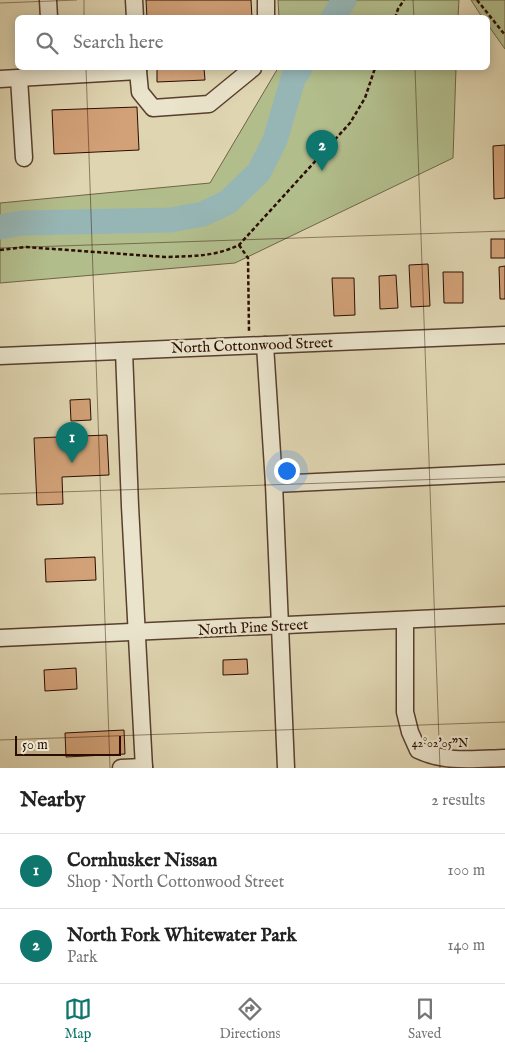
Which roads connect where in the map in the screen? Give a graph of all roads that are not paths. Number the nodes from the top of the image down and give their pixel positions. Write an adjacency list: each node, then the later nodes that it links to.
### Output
1 (48, 0): 4 (street)
2 (134, 0): 5 (street)
3 (266, 0): 6 (street)
4 (49, 15)
5 (136, 15)
6 (266, 15)
7 (109, 70): 10 (street)
8 (138, 70): 9 (street)
9 (251, 70)
10 (52, 72): 11 (street)
11 (20, 78): 12 (street); 13 (street)
12 (0, 79)
13 (24, 158)
14 (505, 335): 15 (street, North Cottonwood Street)
15 (258, 345): 16 (street, North Cottonwood Street); 19 (street)
16 (124, 351): 17 (street, North Cottonwood Street); 23 (street)
17 (0, 356)
18 (505, 473): 19 (street)
19 (274, 484): 22 (street)
20 (505, 615): 21 (street, North Pine Street)
21 (405, 620): 22 (street, North Pine Street); 25 (street)
22 (279, 626): 23 (street, North Pine Street); 28 (street)
23 (137, 632): 24 (street, North Pine Street); 27 (street)
24 (0, 638)
25 (505, 758)
26 (121, 768): 27 (street)
27 (144, 768)
28 (286, 768)

